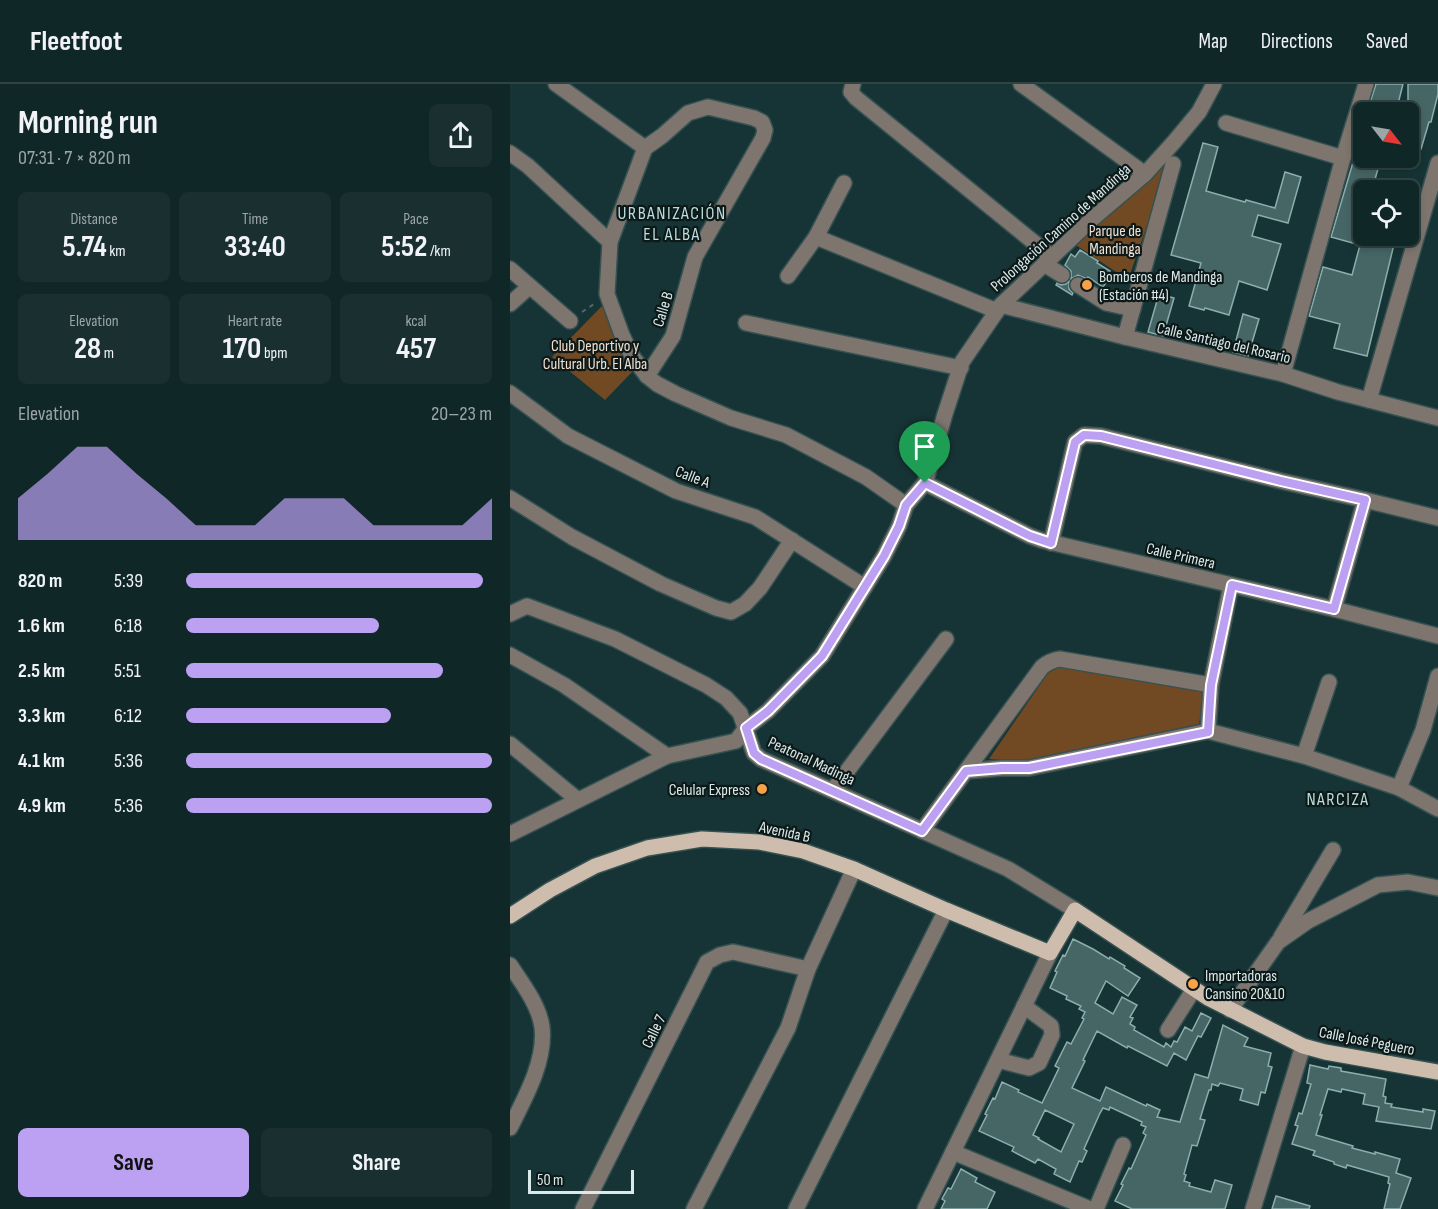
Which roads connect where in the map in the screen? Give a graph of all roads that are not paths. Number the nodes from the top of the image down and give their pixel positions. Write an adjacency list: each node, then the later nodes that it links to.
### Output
1 (556, 84): 7 (street)
2 (853, 84): 16 (street)
3 (1021, 84): 12 (street)
4 (1214, 84): 12 (street, Prolongación Camino de Mandinga)
5 (1366, 84): 9 (street)
6 (1226, 123): 9 (street)
7 (645, 148): 15 (street); 30 (street, Calle B)
8 (510, 153): 15 (street)
9 (1344, 158): 29 (street)
10 (1438, 163): 32 (street)
11 (1173, 165): 24 (street)
12 (1145, 174): 16 (street, Prolongación Camino de Mandinga)
13 (844, 183): 14 (street)
14 (816, 237): 19 (street); 23 (street, Calle Santiago del Rosario)
15 (610, 242): 30 (street)
16 (1048, 261): 18 (street); 23 (street, Prolongación Camino de Mandinga)
17 (510, 269): 21 (street)
18 (1062, 275)
19 (788, 276)
20 (1078, 285): 24 (street)
21 (529, 287): 22 (street); 25 (street)
22 (510, 304)
23 (999, 308): 27 (street, Calle Santiago del Rosario); 28 (street, Prolongación Camino de Mandinga)
24 (1133, 309): 27 (street)
25 (570, 321)
26 (746, 322): 28 (street)
27 (1125, 338): 29 (street, Calle Santiago del Rosario)
28 (961, 368): 34 (street, Prolongación Camino de Mandinga)
29 (1283, 374): 32 (street, Calle Santiago del Rosario)
30 (647, 376): 37 (street)
31 (510, 393): 39 (street, Calle A)
32 (1369, 400): 33 (street, Calle Santiago del Rosario)
33 (1438, 418)
34 (925, 483): 37 (street, Prolongación Camino de Mandinga); 40 (street, Calle Primera)
35 (510, 498): 39 (street)
36 (1365, 500): 38 (street); 40 (street); 43 (street)
37 (906, 505): 42 (street, Prolongación Camino de Mandinga)
38 (1438, 518)
39 (792, 540): 42 (street, Calle A)
40 (1051, 543): 41 (street, Calle Primera)
41 (1232, 585): 43 (street, Calle Primera); 50 (street)
42 (865, 587): 51 (street, Prolongación Camino de Mandinga)
43 (1334, 609): 45 (street, Calle Primera)
44 (510, 614): 51 (street, Peatonal Madinga)
45 (1438, 636)
46 (946, 639): 58 (street)
47 (510, 656): 54 (street)
48 (1438, 676): 57 (street)
49 (1329, 682): 55 (street)
50 (1211, 685): 52 (street); 56 (street)
51 (746, 728): 54 (street, Prolongación Camino de Mandinga); 58 (street, Peatonal Madinga)
52 (1208, 732): 55 (street); 56 (street)
53 (510, 744): 59 (street)
54 (667, 756): 59 (street, Prolongación Camino de Mandinga)
55 (1304, 756): 57 (street)
56 (966, 771): 61 (street)
57 (1399, 788): 60 (street)
58 (833, 790): 61 (street, Peatonal Madinga)
59 (578, 800): 62 (street, Prolongación Camino de Mandinga)
60 (1438, 809)
61 (922, 831): 67 (street, Peatonal Madinga)
62 (510, 834)
63 (1333, 850): 69 (street)
64 (854, 869): 66 (main road, Avenida B); 68 (main road, Avenida B); 72 (street)
65 (1438, 888): 69 (street)
66 (946, 910): 70 (main road, Avenida B); 85 (street)
67 (1075, 910): 70 (main road); 73 (main road, Calle José Peguero)
68 (510, 916)
69 (1278, 942): 75 (street)
70 (1050, 953): 74 (street)
71 (510, 965): 80 (street)
72 (808, 969): 83 (street, Calle 7); 84 (street)
73 (1194, 989): 75 (main road, Calle José Peguero); 76 (street)
74 (1024, 1006): 78 (street); 78 (street)
75 (1230, 1010): 77 (main road, Calle José Peguero)
76 (1168, 1030)
77 (1304, 1046): 79 (main road, Calle José Peguero); 89 (street)
78 (998, 1060): 82 (street)
79 (1438, 1072)
80 (510, 1128)
81 (1123, 1144): 88 (street)
82 (953, 1152): 86 (street); 87 (street)
83 (584, 1209)
84 (694, 1209)
85 (796, 1209)
86 (925, 1209)
87 (1090, 1209)
88 (1096, 1209)
89 (1253, 1209)

